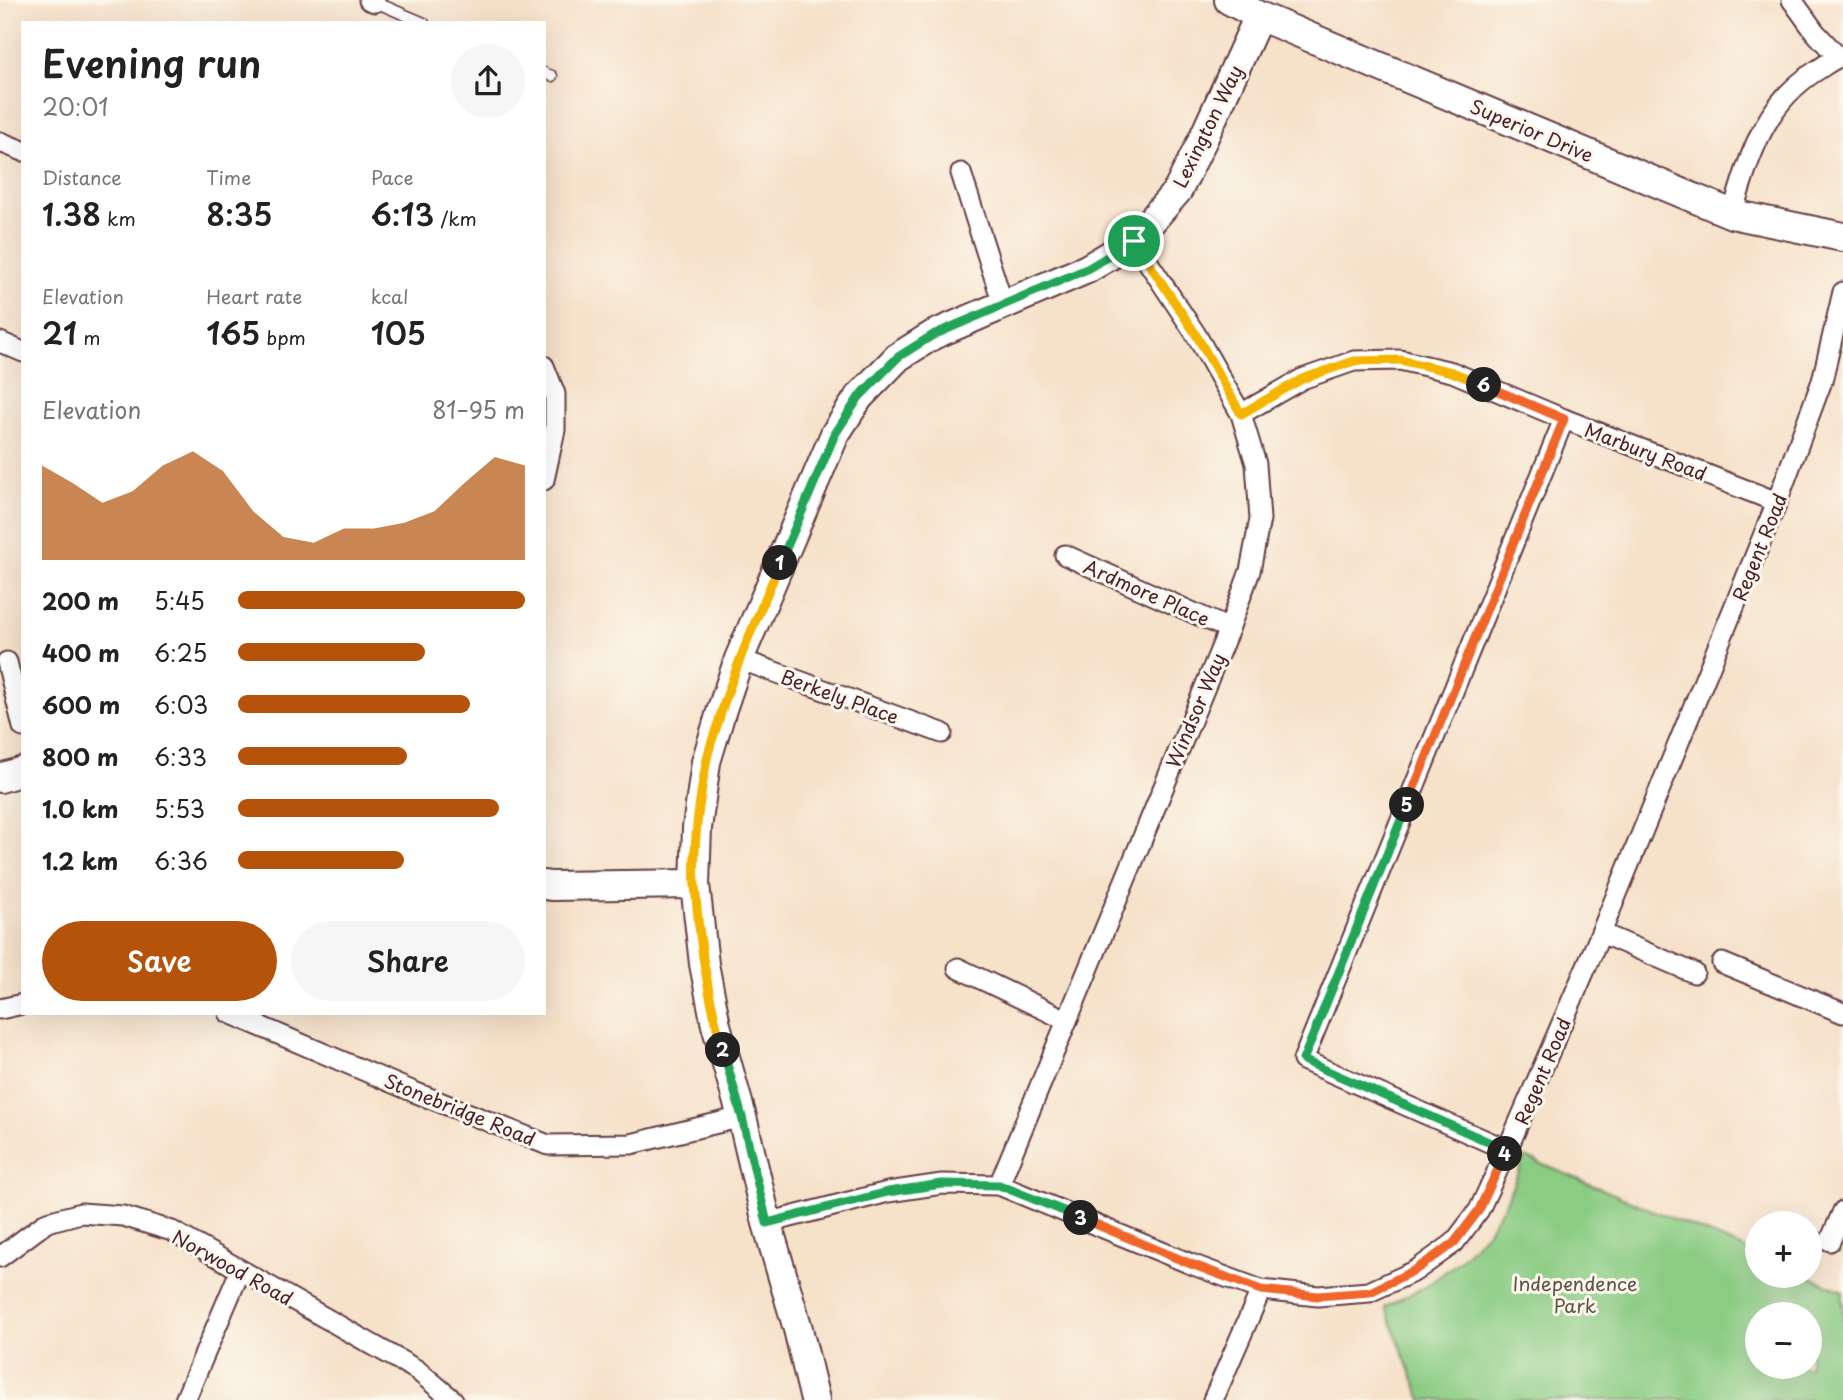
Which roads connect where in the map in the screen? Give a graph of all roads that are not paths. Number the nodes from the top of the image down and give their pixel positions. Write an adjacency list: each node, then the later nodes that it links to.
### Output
1 (1229, 0): 4 (street, Superior Drive)
2 (1792, 0): 6 (street)
3 (372, 1): 5 (lane)
4 (1259, 16): 10 (street, Superior Drive); 12 (street, Lexington Way)
5 (419, 21)
6 (1840, 57): 10 (street)
7 (0, 142): 8 (street)
8 (21, 150)
9 (961, 173): 14 (street)
10 (1732, 214): 11 (street, Superior Drive)
11 (1843, 237)
12 (1134, 241): 14 (street, Lexington Way); 18 (street, Windsor Way)
13 (1843, 292): 21 (street, Regent Road)
14 (1003, 304): 24 (street, Lexington Way)
15 (0, 342): 16 (street)
16 (21, 351)
17 (546, 371): 20 (street)
18 (1241, 414): 19 (street, Marbury Road); 23 (street, Windsor Way)
19 (1564, 419): 21 (street, Marbury Road); 42 (street)
20 (546, 471)
21 (1777, 502): 32 (street, Regent Road)
22 (1065, 555): 23 (street, Ardmore Place)
23 (1228, 629): 40 (street, Windsor Way)
24 (739, 659): 27 (street, Berkely Place); 30 (street, Lexington Way)
25 (8, 662): 26 (street)
26 (21, 718)
27 (942, 733)
28 (21, 772): 29 (street)
29 (0, 778)
30 (695, 884): 31 (street); 41 (street, Lexington Way)
31 (546, 886)
32 (1601, 933): 35 (street); 42 (street, Regent Road)
33 (1723, 963): 38 (street)
34 (958, 968): 40 (street)
35 (1694, 973)
36 (21, 1004): 37 (street)
37 (0, 1009)
38 (1843, 1013)
39 (234, 1015): 41 (street, Stonebridge Road)
40 (1066, 1020): 43 (street, Windsor Way)
41 (742, 1117): 45 (street, Lexington Way)
42 (1507, 1150): 49 (street, Regent Road)
43 (999, 1185): 45 (street, Regent Road); 49 (street, Regent Road)
44 (1843, 1211): 46 (street)
45 (767, 1223): 52 (street, Lexington Way)
46 (1830, 1241)
47 (0, 1257): 48 (street, Norwood Road)
48 (240, 1271): 50 (street, Norwood Road); 51 (street)
49 (1261, 1290): 53 (street)
50 (450, 1399)
51 (186, 1400)
52 (815, 1400)
53 (1213, 1400)

